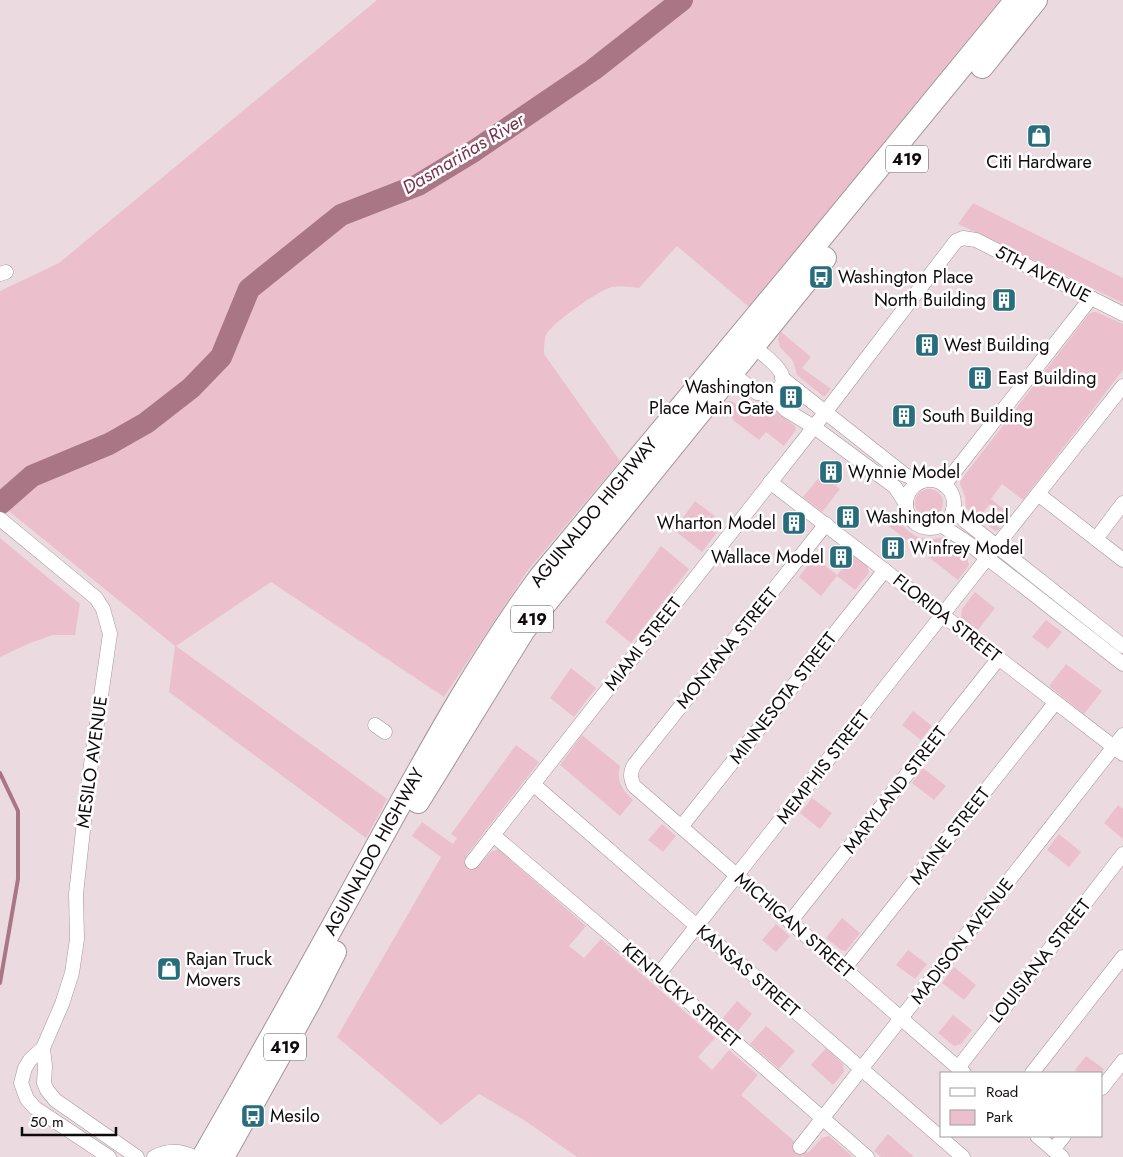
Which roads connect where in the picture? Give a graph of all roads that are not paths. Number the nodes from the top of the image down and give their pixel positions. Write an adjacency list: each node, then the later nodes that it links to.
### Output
1 (1016, 0): 3 (main road, AGUINALDO HIGHWAY / 419)
2 (1036, 0): 3 (main road, AGUINALDO HIGHWAY / 419)
3 (968, 72): 7 (main road, AGUINALDO HIGHWAY / 419)
4 (962, 238): 5 (street, 5TH AVENUE); 12 (street, MIAMI STREET)
5 (1091, 298): 6 (street, 5TH AVENUE); 16 (street)
6 (1123, 314)
7 (747, 341): 8 (main road, AGUINALDO HIGHWAY / 419); 9 (street)
8 (725, 368): 11 (street); 36 (main road, AGUINALDO HIGHWAY / 419)
9 (782, 378): 11 (street); 12 (street)
10 (1123, 386): 17 (street, MEMPHIS STREET)
11 (770, 394): 13 (street); 13 (street)
12 (825, 413): 13 (street, MIAMI STREET); 14 (street)
13 (814, 427): 15 (street, MIAMI STREET); 19 (street)
14 (922, 481): 16 (street); 19 (street)
15 (770, 482): 22 (street, FLORIDA STREET); 38 (street, MIAMI STREET)
16 (944, 485): 20 (street)
17 (1038, 494): 24 (street); 25 (street, MEMPHIS STREET)
18 (1123, 503): 24 (street)
19 (906, 504): 23 (street)
20 (953, 509): 23 (street); 25 (street)
21 (0, 520): 50 (street, MESILO AVENUE)
22 (826, 524): 28 (street, FLORIDA STREET); 37 (street, MONTANA STREET)
23 (941, 525): 26 (street)
24 (1096, 539): 27 (street)
25 (997, 546): 26 (street, MEMPHIS STREET); 30 (street)
26 (987, 558): 29 (street, MEMPHIS STREET); 32 (street)
27 (1123, 560)
28 (885, 570): 29 (street, FLORIDA STREET); 39 (street, MINNESOTA STREET)
29 (944, 615): 31 (street, FLORIDA STREET); 43 (street, MEMPHIS STREET)
30 (1123, 646)
31 (999, 658): 33 (street, FLORIDA STREET); 44 (street, MARYLAND STREET)
32 (1123, 664)
33 (1055, 703): 35 (street, FLORIDA STREET); 47 (street, MAINE STREET)
34 (1123, 735): 35 (street, MADISON AVENUE)
35 (1118, 751): 49 (street, MADISON AVENUE)
36 (438, 753): 66 (main road, AGUINALDO HIGHWAY / 419); 67 (main road, AGUINALDO HIGHWAY / 419)
37 (631, 772): 39 (street, MICHIGAN STREET)
38 (534, 784): 40 (street, MIAMI STREET); 45 (street, KANSAS STREET)
39 (681, 827): 43 (street, MICHIGAN STREET)
40 (493, 835): 42 (street, MIAMI STREET); 48 (street, KENTUCKY STREET)
41 (1123, 854): 53 (street, LOUISIANA STREET)
42 (472, 862)
43 (737, 876): 44 (street, MICHIGAN STREET); 45 (street, MEMPHIS STREET)
44 (790, 922): 47 (street, MICHIGAN STREET)
45 (697, 926): 48 (street, MEMPHIS STREET); 52 (street, KANSAS STREET)
46 (1123, 957): 54 (street)
47 (844, 969): 49 (street, MICHIGAN STREET)
48 (658, 975): 56 (street, KENTUCKY STREET)
49 (900, 1019): 52 (street, MADISON AVENUE); 53 (street, MICHIGAN STREET)
50 (43, 1048): 59 (street, MESILO AVENUE); 62 (street, MESILO AVENUE)
51 (1123, 1061): 55 (street)
52 (861, 1069): 56 (street, MADISON AVENUE); 69 (street, KANSAS STREET)
53 (961, 1070)
54 (1033, 1072)
55 (1103, 1087)
56 (822, 1119): 60 (street, MADISON AVENUE); 68 (street, KENTUCKY STREET)
57 (1038, 1137): 61 (street)
58 (1064, 1137): 61 (street)
59 (115, 1143): 62 (street); 63 (street, MESILO AVENUE)
60 (800, 1147)
61 (1057, 1154)
62 (108, 1156)
63 (137, 1157)
64 (154, 1157): 65 (street)
65 (194, 1157)
66 (203, 1157)
67 (223, 1157)
68 (867, 1157)
69 (962, 1157)

